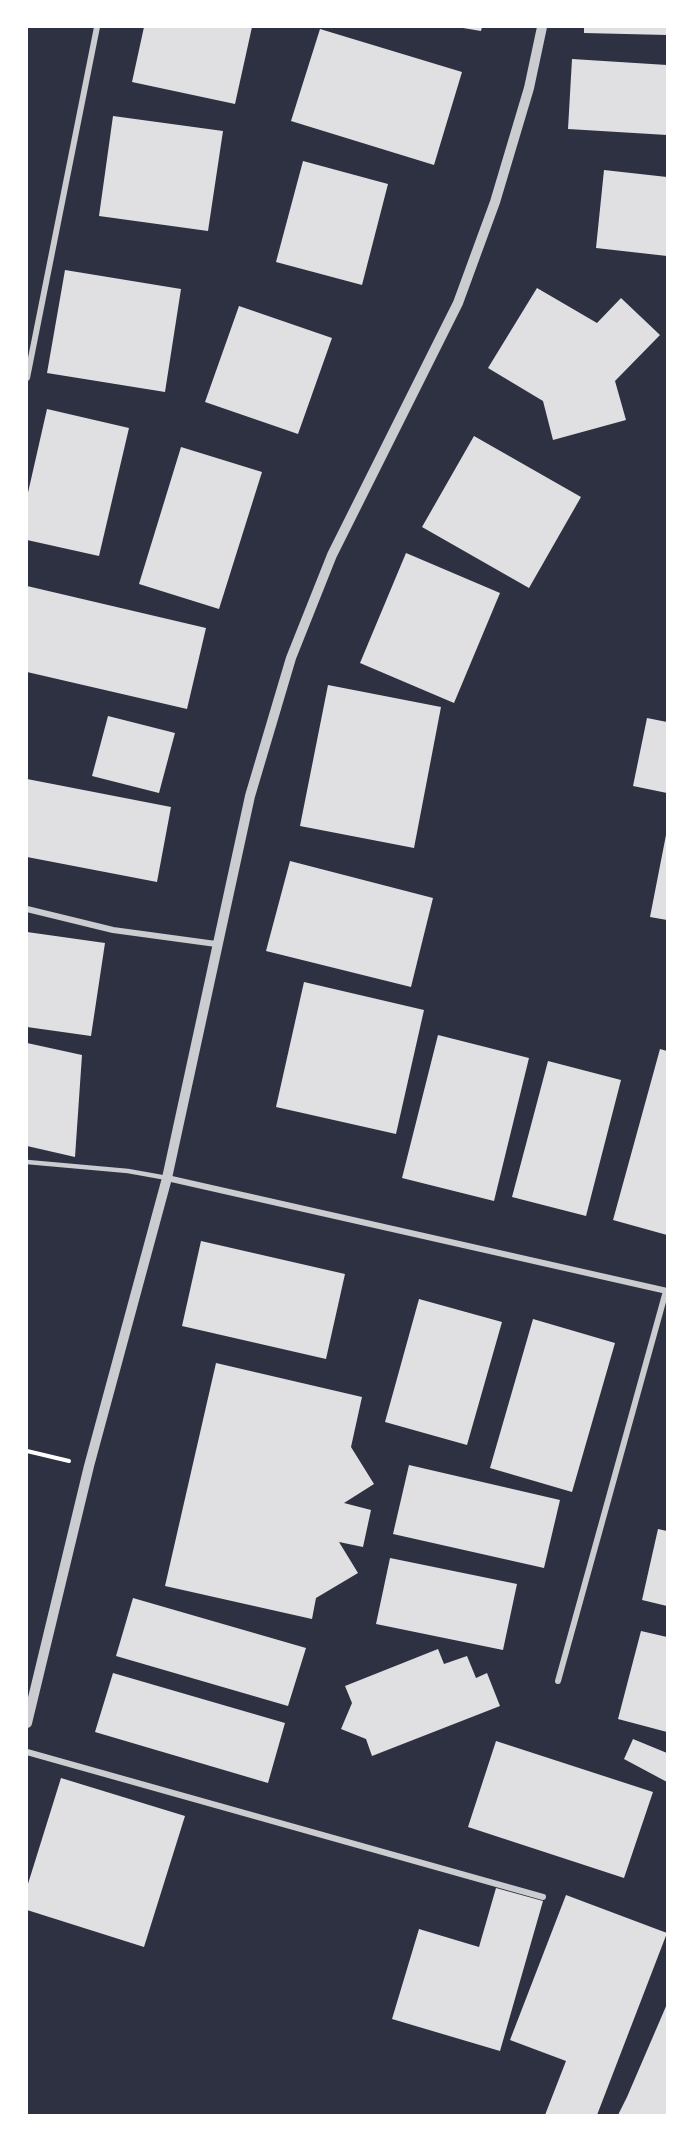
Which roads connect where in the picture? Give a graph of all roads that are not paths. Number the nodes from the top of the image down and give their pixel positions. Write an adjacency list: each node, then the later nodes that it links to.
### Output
1 (97, 27): 3 (street)
2 (542, 27): 5 (street)
3 (27, 378)
4 (27, 909): 5 (street)
5 (216, 944): 7 (street)
6 (27, 1162): 7 (lane)
7 (167, 1178): 8 (street); 10 (street)
8 (666, 1291): 9 (street)
9 (558, 1681)
10 (27, 1723)
11 (27, 1752): 12 (street)
12 (543, 1897)

